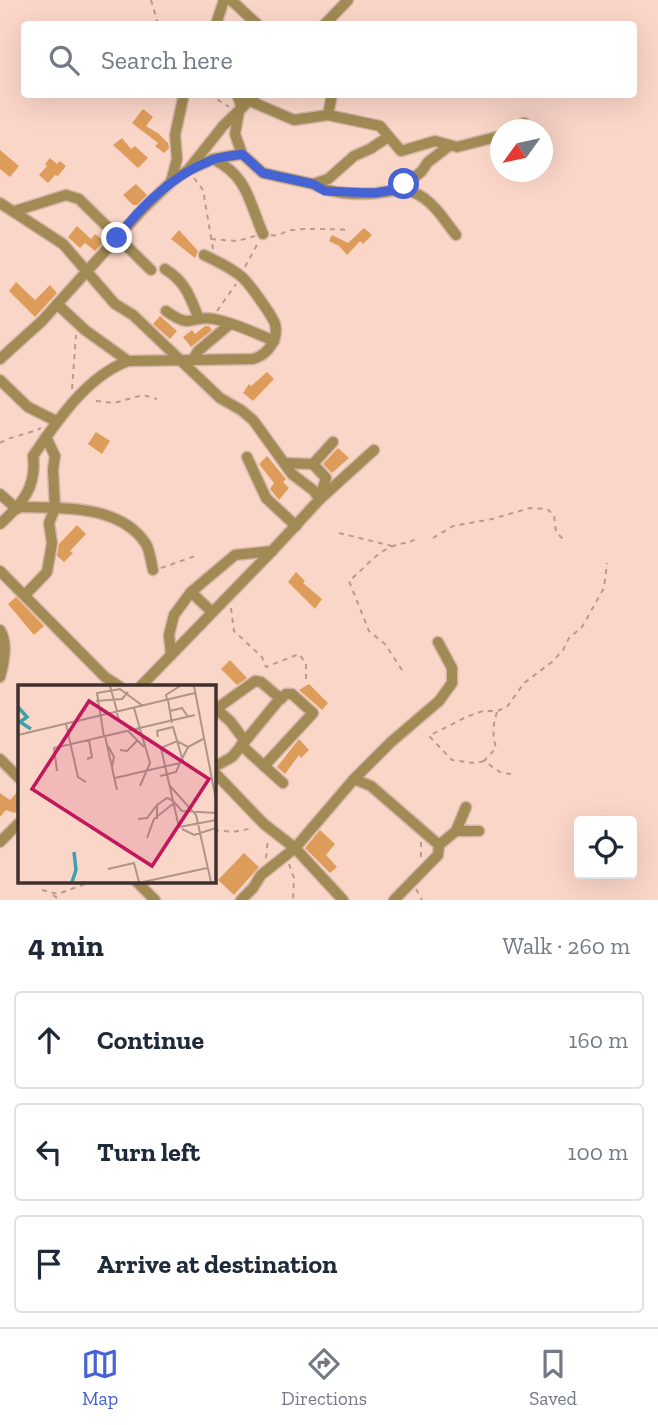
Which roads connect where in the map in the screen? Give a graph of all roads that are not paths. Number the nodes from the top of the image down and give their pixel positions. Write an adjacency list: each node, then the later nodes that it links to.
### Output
1 (224, 0): 4 (street)
2 (231, 0): 5 (street)
3 (348, 0): 6 (street)
4 (217, 21)
5 (254, 21)
6 (328, 21)
7 (183, 98): 17 (street)
8 (331, 98): 10 (street)
9 (247, 103): 10 (street); 14 (street); 16 (street)
10 (328, 114): 11 (street)
11 (388, 136): 13 (street); 18 (street)
12 (490, 139): 13 (street)
13 (449, 146): 19 (street)
14 (242, 154): 15 (street); 18 (street)
15 (213, 159): 16 (street); 22 (street)
16 (188, 170): 17 (street)
17 (172, 183): 24 (street)
18 (313, 184): 19 (street)
19 (399, 189): 23 (street)
20 (0, 203): 21 (street)
21 (15, 211): 24 (street); 28 (street)
22 (263, 234)
23 (456, 234)
24 (117, 238): 27 (street); 28 (street)
25 (204, 255): 33 (street)
26 (165, 269): 31 (street)
27 (151, 270)
28 (86, 271): 29 (street); 35 (street)
29 (57, 304): 34 (street); 37 (street)
30 (166, 311): 31 (street)
31 (199, 319): 32 (street)
32 (230, 324): 33 (street); 36 (street)
33 (274, 341): 36 (street)
34 (0, 359)
35 (181, 360): 36 (street); 37 (street); 44 (street)
36 (193, 360)
37 (128, 361): 39 (street)
38 (0, 380): 39 (street)
39 (55, 420): 40 (street)
40 (40, 434): 48 (street); 49 (street)
41 (333, 442): 45 (street)
42 (373, 450): 47 (street)
43 (247, 457): 51 (street)
44 (284, 463): 45 (street); 47 (street)
45 (313, 464): 47 (street)
46 (0, 494): 48 (street)
47 (320, 499): 51 (street)
48 (18, 508): 49 (street); 50 (street)
49 (55, 508): 53 (street); 56 (street)
50 (0, 524)
51 (296, 526): 52 (street)
52 (272, 551): 55 (street); 57 (street)
53 (153, 570)
54 (0, 571): 56 (street)
55 (191, 592): 57 (street); 60 (street)
56 (25, 595): 62 (street)
57 (212, 612): 60 (street)
58 (0, 630): 61 (street)
59 (439, 642): 72 (street)
60 (171, 655): 63 (street)
61 (0, 677)
62 (117, 685)
63 (142, 685)
64 (281, 699): 65 (street); 66 (street); 68 (street)
65 (215, 708): 66 (street)
66 (243, 743): 68 (street); 69 (street)
67 (0, 759): 71 (street)
68 (264, 766): 73 (street)
69 (215, 769)
70 (215, 771): 80 (street)
71 (18, 777)
72 (354, 779): 79 (street); 80 (street)
73 (283, 783)
74 (466, 807): 76 (street)
75 (18, 823): 78 (street)
76 (456, 831): 77 (street); 79 (street)
77 (479, 831)
78 (0, 842)
79 (439, 845): 85 (street)
80 (293, 850): 83 (street); 84 (street)
81 (138, 883): 82 (street)
82 (155, 900)
83 (242, 900)
84 (343, 900)
85 (394, 900)

